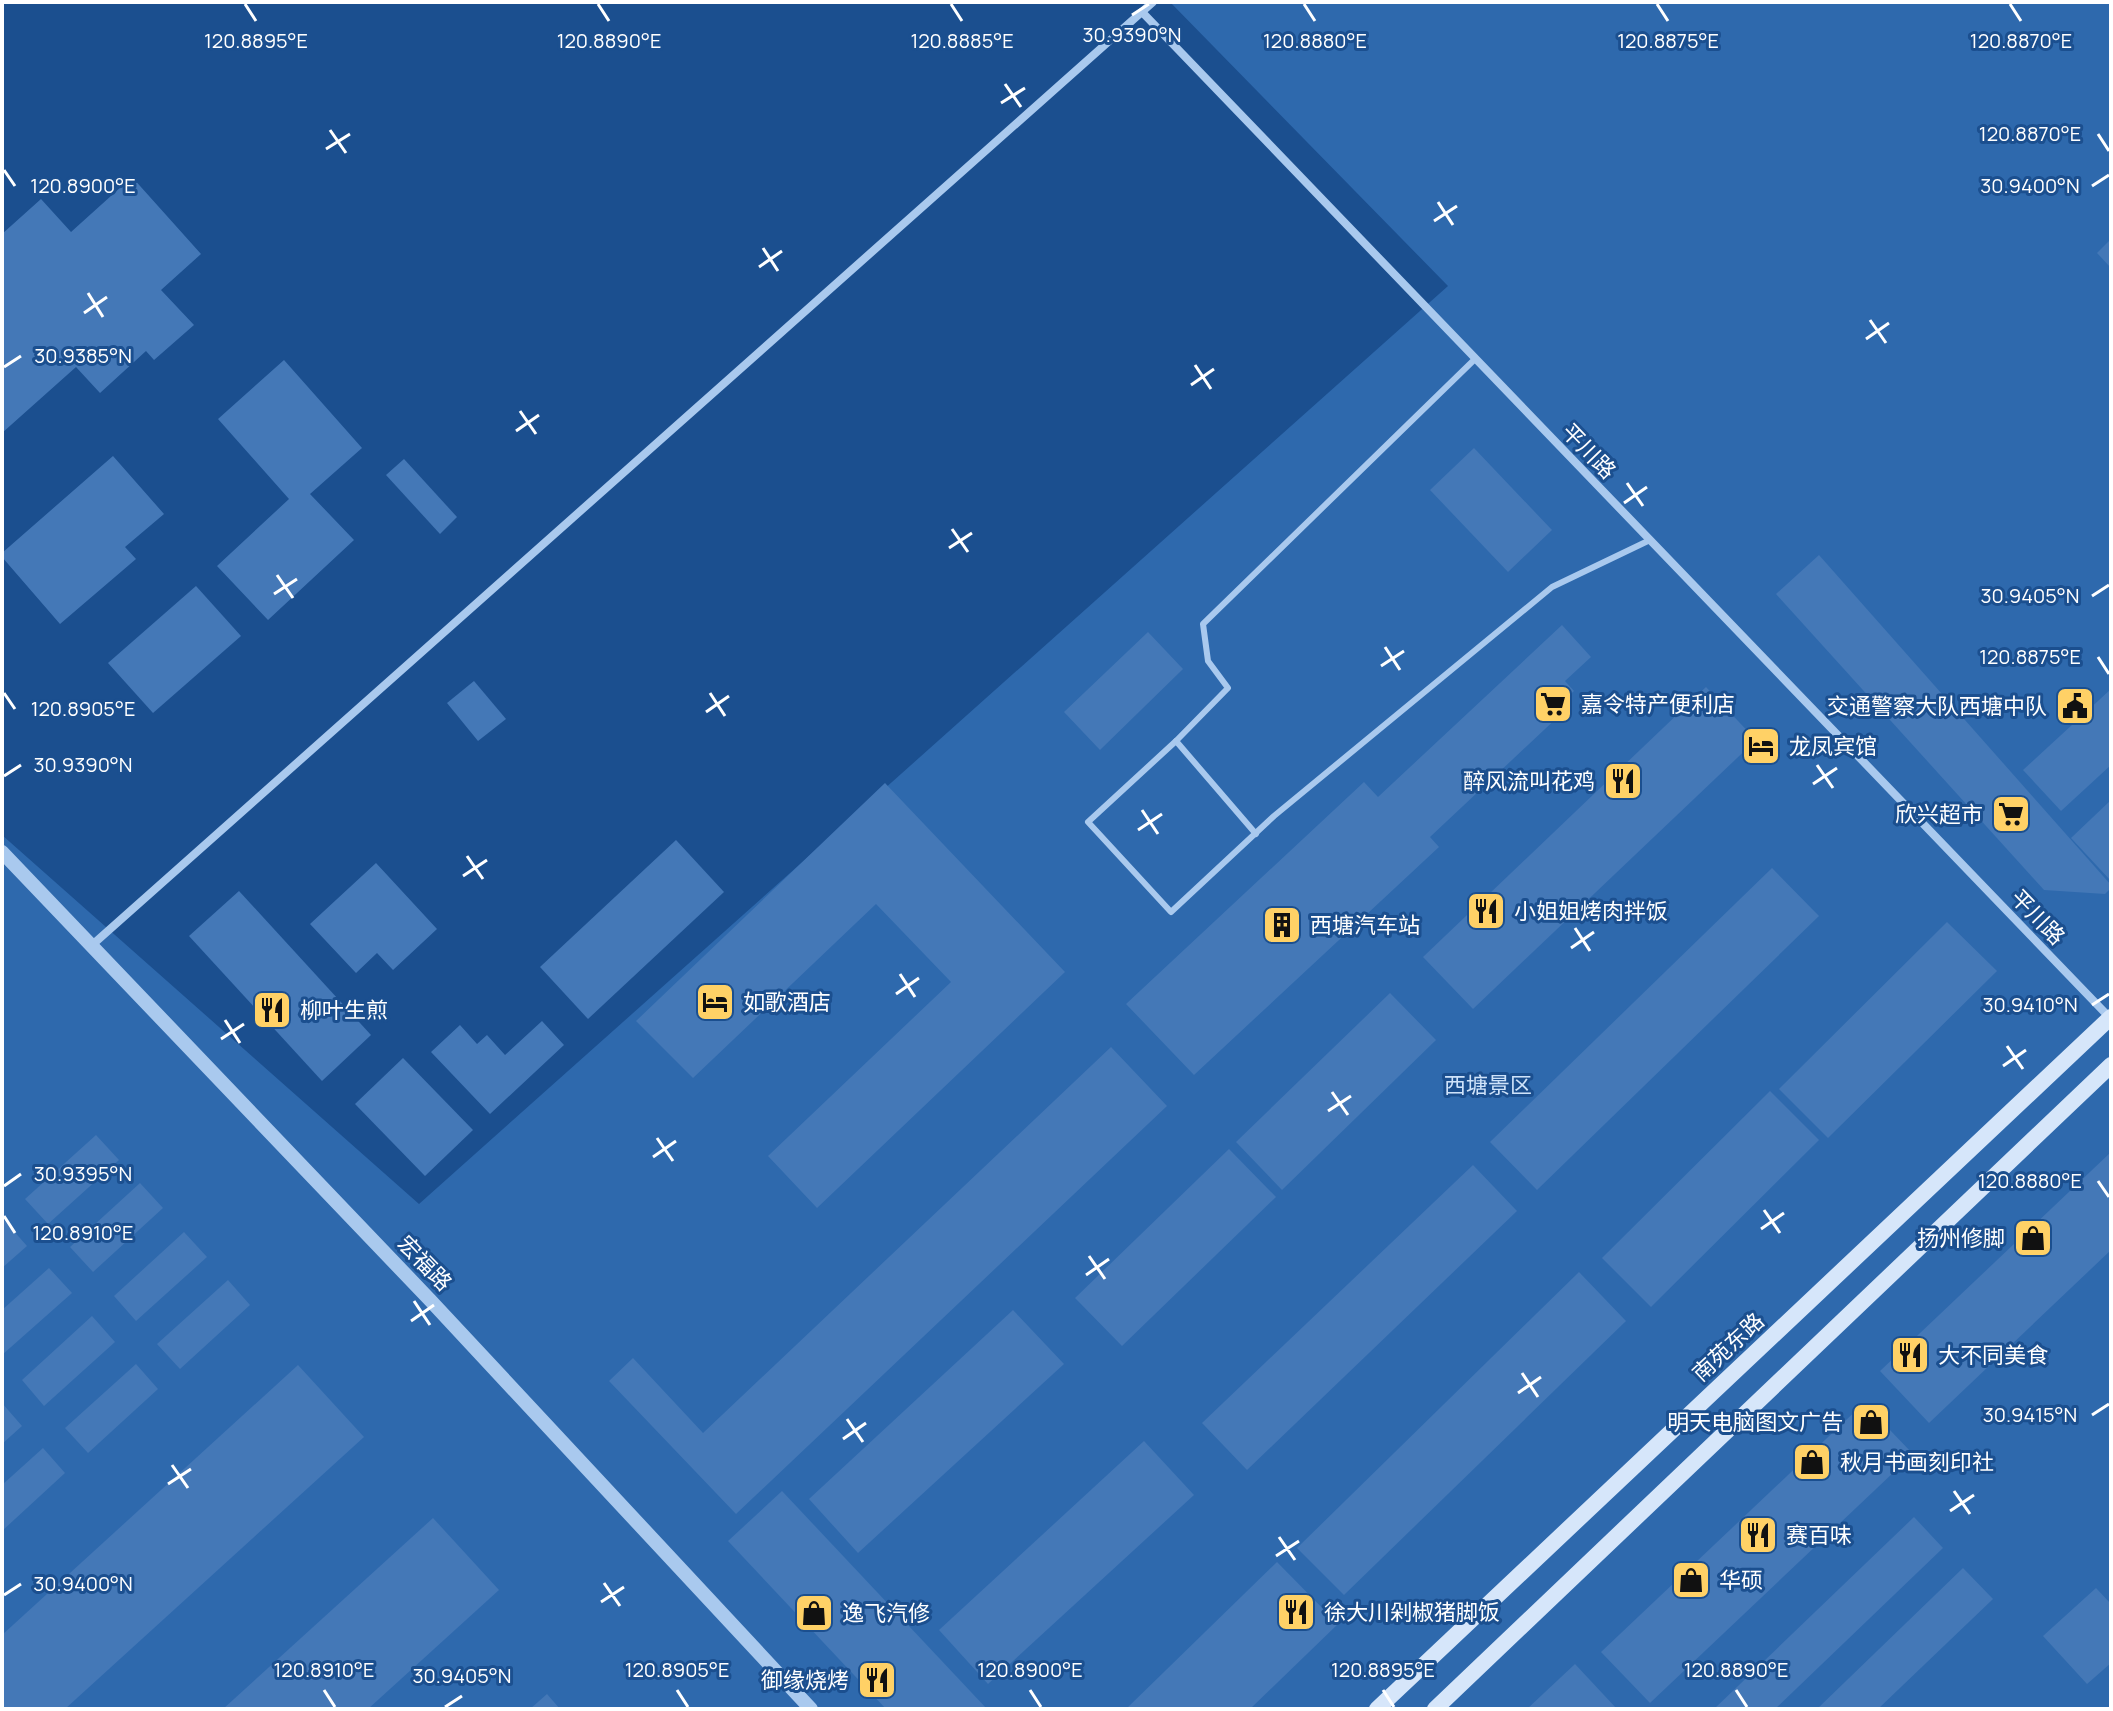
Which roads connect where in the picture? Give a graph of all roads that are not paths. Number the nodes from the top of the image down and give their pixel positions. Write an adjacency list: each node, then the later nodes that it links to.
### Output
1 (1153, 2): 2 (street)
2 (1142, 12): 3 (street, 平川路); 8 (street)
3 (1475, 359): 4 (street, 平川路); 5 (lane)
4 (1650, 540): 6 (lane); 9 (street, 平川路)
5 (1176, 741): 6 (lane); 6 (lane)
6 (1256, 834)
7 (2, 852): 8 (street, 宏福路)
8 (91, 946): 11 (street, 宏福路)
9 (2111, 1018): 12 (main road, 南苑东路)
10 (2111, 1065): 13 (main road)
11 (811, 1709)
12 (1377, 1709)
13 (1435, 1709)

